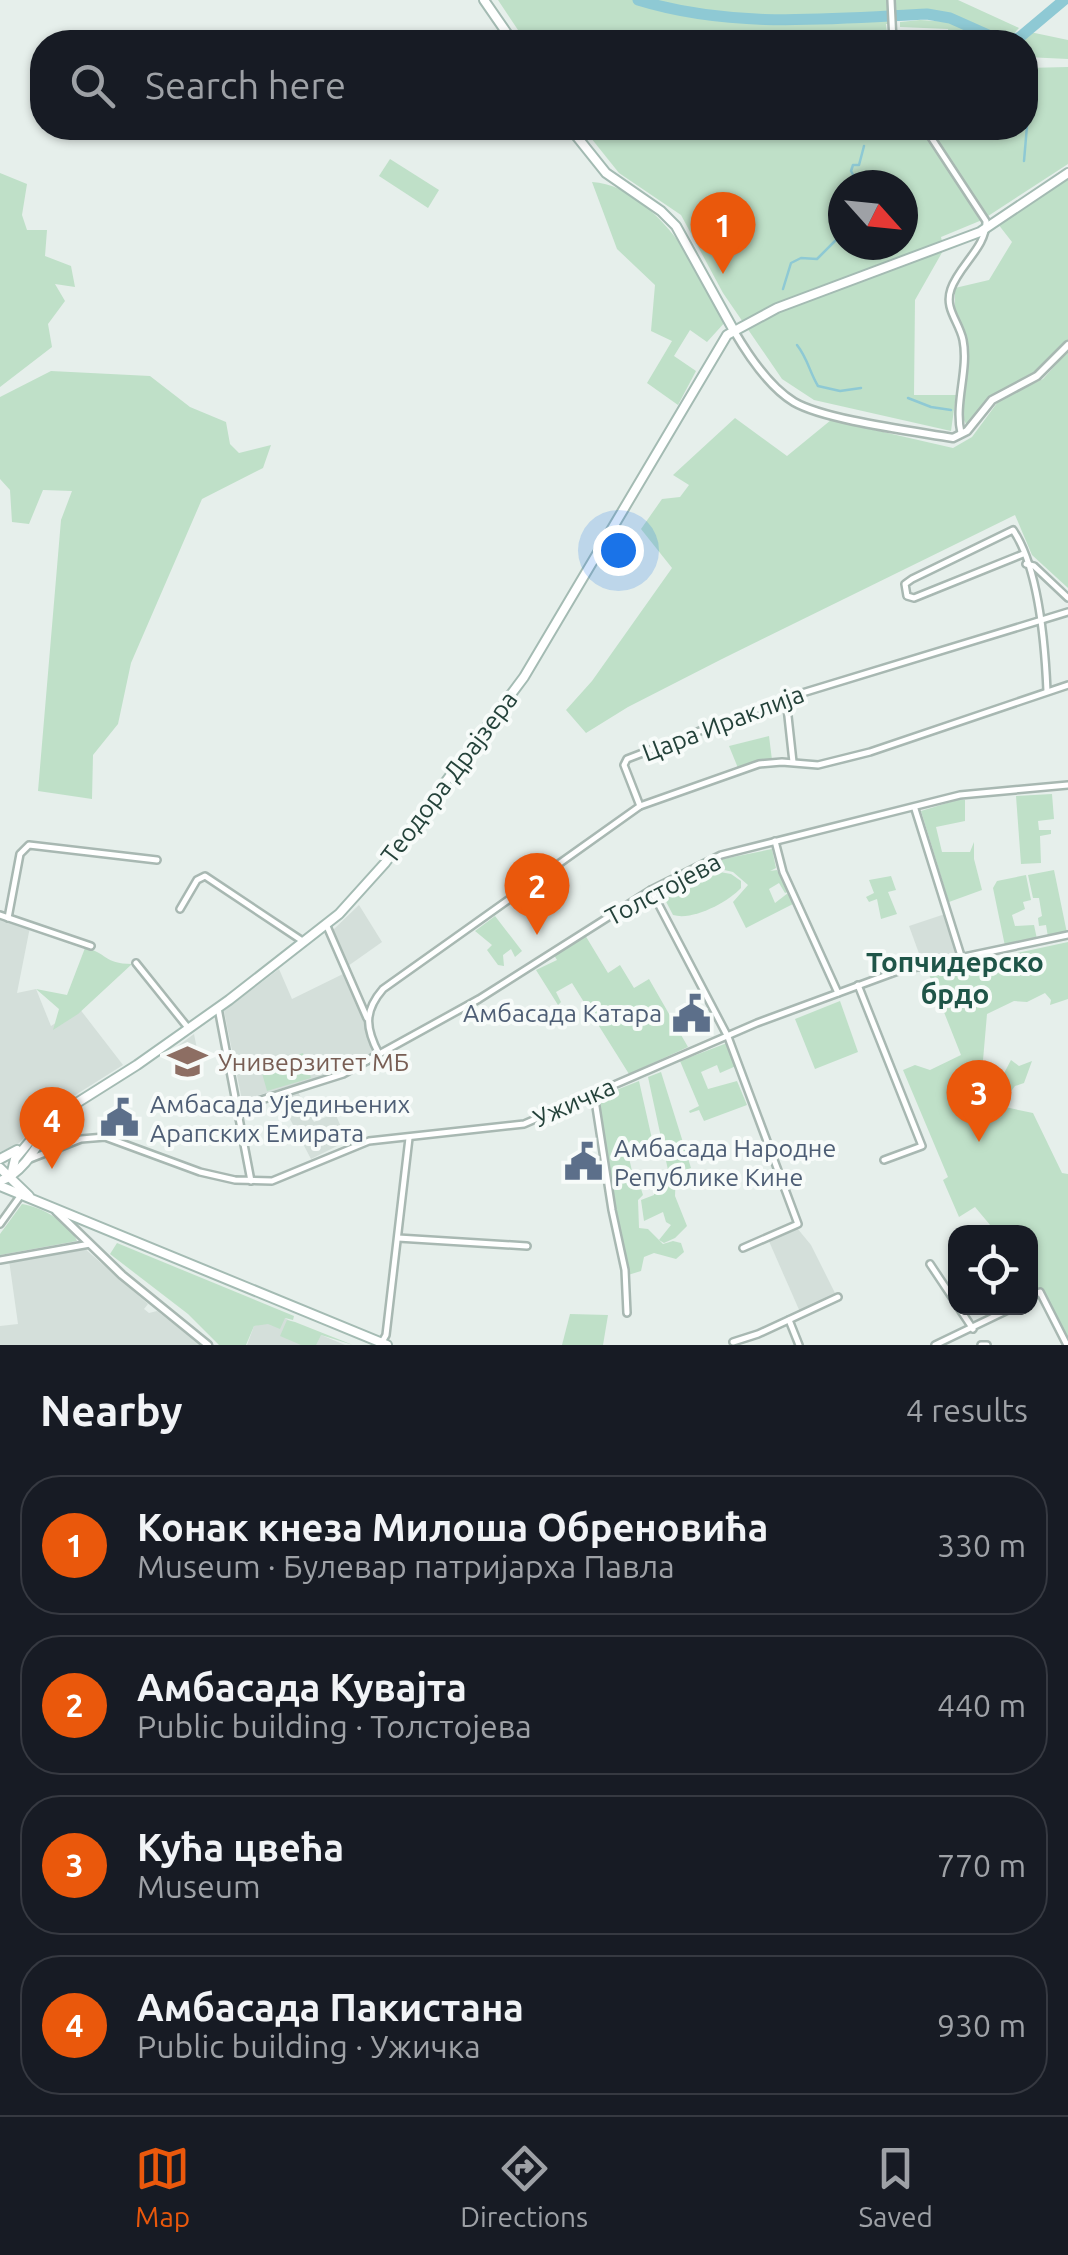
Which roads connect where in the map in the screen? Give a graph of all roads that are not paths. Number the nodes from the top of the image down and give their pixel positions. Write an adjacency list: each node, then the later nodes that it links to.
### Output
1 (484, 0): 3 (main road)
2 (891, 0): 4 (street)
3 (505, 30)
4 (892, 30)
5 (580, 140): 9 (main road)
6 (933, 140): 8 (street)
7 (1068, 173): 8 (main road)
8 (987, 228): 9 (main road); 11 (street)
9 (733, 330): 11 (street); 30 (main road, Теодора Драјзера)
10 (1068, 345): 11 (street)
11 (963, 436)
12 (1023, 554): 12 (street); 13 (street)
13 (1026, 564): 14 (street); 16 (street)
14 (1068, 598)
15 (1068, 612): 16 (street, Цара Ираклија)
16 (1043, 619): 18 (street); 19 (street, Цара Ираклија)
17 (1068, 685): 18 (street)
18 (1047, 692): 20 (street)
19 (786, 698): 20 (street); 22 (street, Цара Ираклија)
20 (793, 762): 22 (street)
21 (1068, 785): 23 (street, Толстојева)
22 (640, 806): 39 (street)
23 (915, 808): 24 (street, Толстојева); 34 (street)
24 (775, 841): 26 (street, Толстојева); 37 (street)
25 (158, 860): 29 (street)
26 (651, 890): 41 (street); 42 (street, Толстојева)
27 (180, 909): 32 (street)
28 (0, 916): 29 (street)
29 (8, 918): 33 (street)
30 (326, 924): 32 (main road, Теодора Драјзера); 39 (street)
31 (1068, 935): 34 (street, Ужичка)
32 (304, 942): 38 (main road, Теодора Драјзера)
33 (91, 946)
34 (962, 959): 36 (street, Ужичка)
35 (136, 963): 40 (street)
36 (858, 985): 37 (street, Ужичка); 51 (street)
37 (838, 993): 41 (street, Ужичка)
38 (218, 1008): 40 (main road, Теодора Драјзера); 44 (street)
39 (367, 1018): 42 (street)
40 (189, 1028): 45 (main road, Теодора Драјзера)
41 (728, 1037): 43 (street, Ужичка); 66 (street)
42 (379, 1054): 44 (street, Толстојева)
43 (594, 1094): 46 (street, Ужичка); 72 (street)
44 (236, 1108): 54 (street)
45 (38, 1137): 47 (street, Ужичка); 48 (main road, Теодора Драјзера); 50 (main road, Теодора Драјзера)
46 (409, 1138): 54 (street, Ужичка); 63 (street)
47 (72, 1142): 50 (street, Ужичка); 54 (street, Ужичка)
48 (26, 1146): 49 (main road); 53 (main road, Теодора Драјзера)
49 (0, 1159)
50 (27, 1159): 53 (main road, Теодора Драјзера)
51 (884, 1160)
52 (0, 1168): 53 (main road)
53 (11, 1176): 55 (main road, Теодора Драјзера); 57 (main road)
54 (251, 1181)
55 (0, 1184): 56 (main road)
56 (21, 1195): 57 (main road); 60 (street)
57 (31, 1198): 58 (main road)
58 (51, 1208): 59 (main road); 62 (street)
59 (80, 1220): 61 (main road); 62 (main road)
60 (0, 1224)
61 (94, 1225): 64 (street); 78 (main road)
62 (76, 1230): 64 (street)
63 (398, 1238): 65 (street); 78 (street)
64 (90, 1244): 67 (street); 79 (street)
65 (528, 1246)
66 (743, 1248)
67 (0, 1260)
68 (930, 1264): 69 (street)
69 (948, 1291)
70 (1038, 1293): 82 (street)
71 (838, 1297): 75 (street)
72 (627, 1313)
73 (963, 1315): 76 (street)
74 (1000, 1315): 76 (street)
75 (789, 1320): 77 (street); 80 (street)
76 (973, 1330): 81 (street)
77 (733, 1342)
78 (384, 1344)
79 (208, 1345)
80 (798, 1345)
81 (936, 1345)
82 (1067, 1345)

